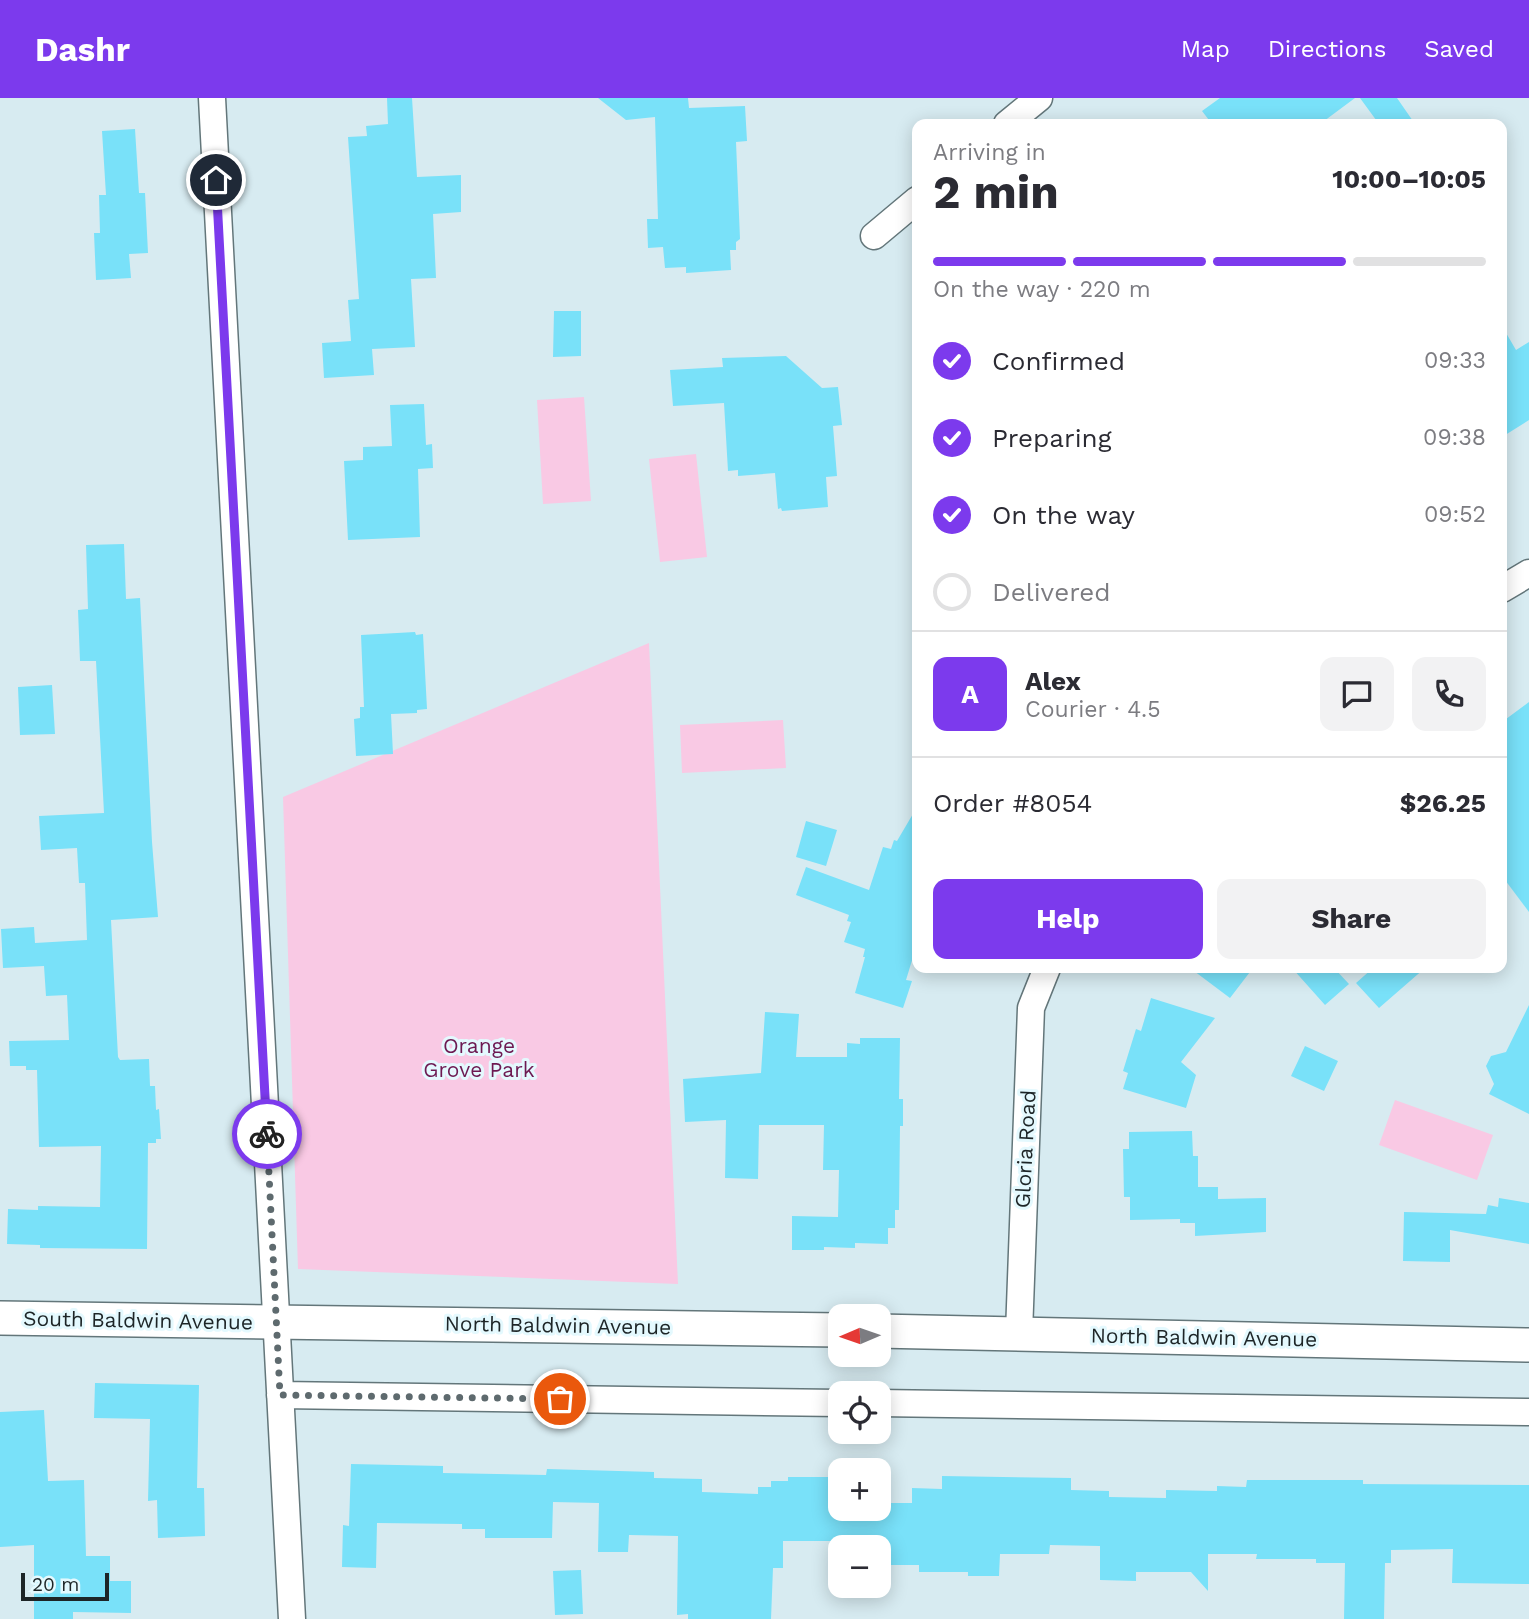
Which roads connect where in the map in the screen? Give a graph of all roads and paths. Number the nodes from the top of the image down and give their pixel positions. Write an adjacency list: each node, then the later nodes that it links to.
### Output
1 (212, 98): 10 (street)
2 (1039, 98): 3 (street)
3 (1013, 119)
4 (912, 204): 5 (street)
5 (874, 236)
6 (1529, 573): 7 (street)
7 (1507, 586)
8 (1045, 973): 13 (street, Gloria Road)
9 (0, 1318): 10 (street, South Baldwin Avenue)
10 (277, 1322): 11 (street, North Baldwin Avenue); 15 (street)
11 (828, 1330)
12 (891, 1331): 13 (street, North Baldwin Avenue)
13 (1019, 1333): 14 (street, North Baldwin Avenue)
14 (1529, 1345)
15 (280, 1395): 16 (street); 19 (street)
16 (828, 1403)
17 (891, 1403): 18 (street)
18 (1529, 1412)
19 (292, 1619)

